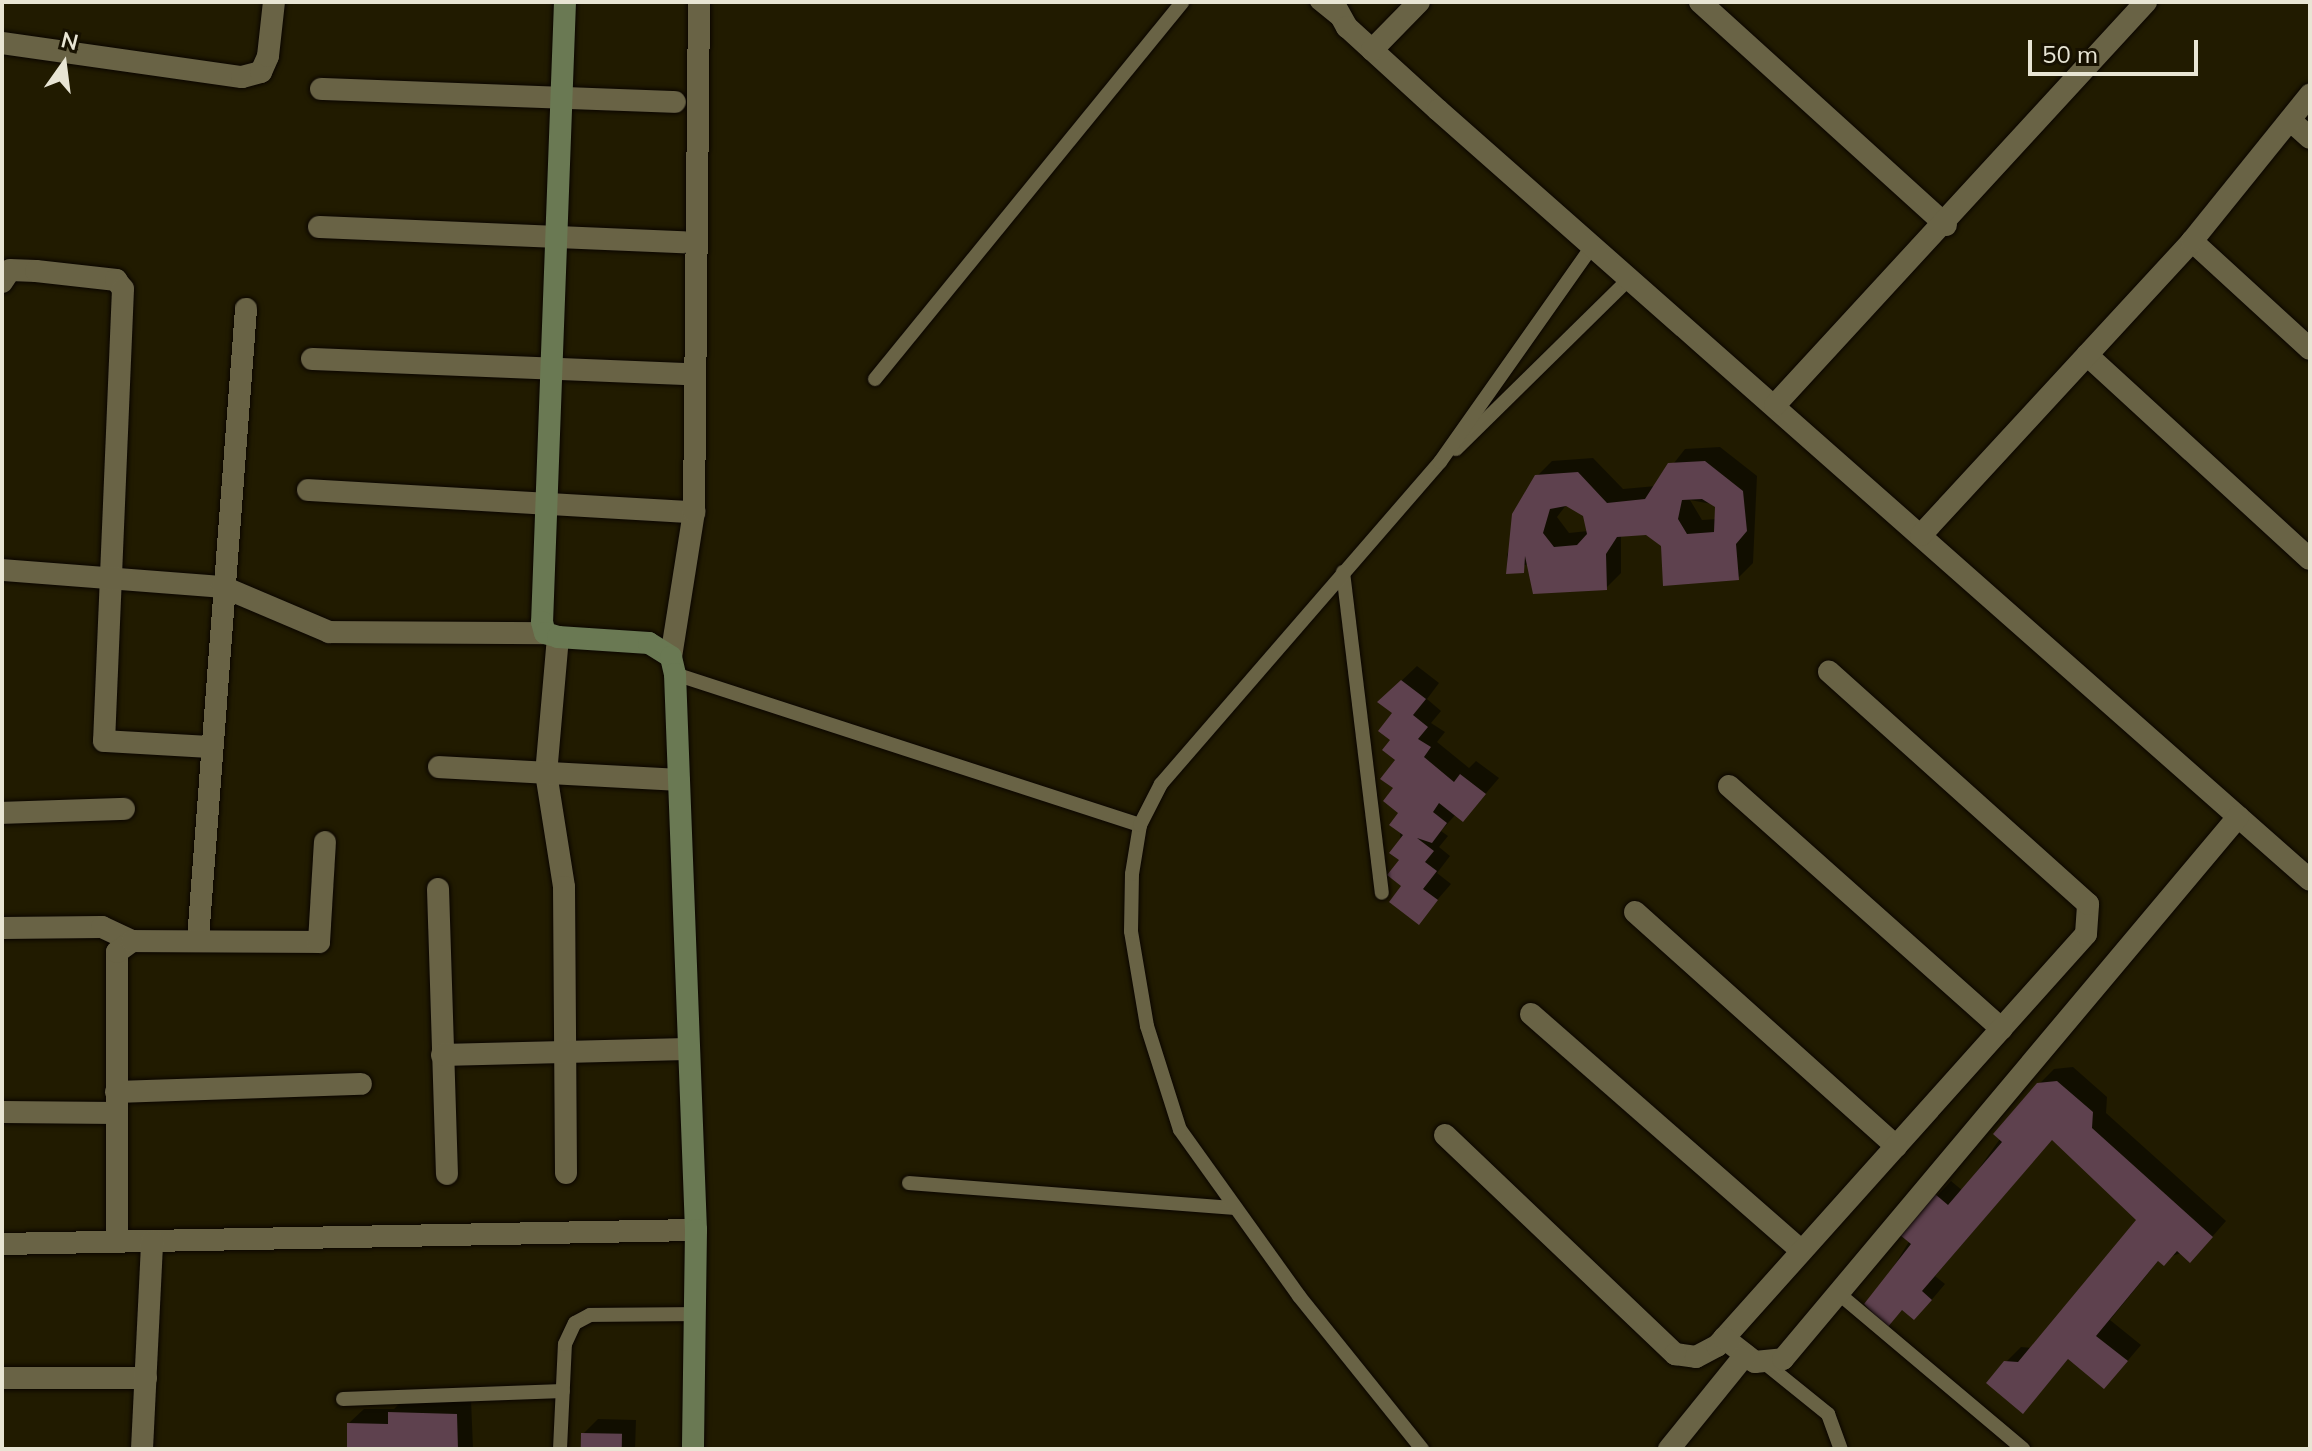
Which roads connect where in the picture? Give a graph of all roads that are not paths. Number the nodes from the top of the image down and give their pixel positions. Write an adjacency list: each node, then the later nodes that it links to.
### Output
1 (274, 2): 11 (street)
2 (565, 2): 15 (main road)
3 (699, 2): 32 (street)
4 (1182, 2): 33 (lane)
5 (1317, 2): 10 (lane)
6 (1333, 2): 10 (street)
7 (1419, 2): 12 (street)
8 (1700, 2): 19 (street)
9 (2146, 2): 19 (street)
10 (1347, 27): 12 (street)
11 (2, 43)
12 (1372, 50): 24 (street)
13 (321, 89): 15 (street)
14 (2310, 95): 17 (street)
15 (560, 98): 16 (street); 21 (main road)
16 (675, 102)
17 (2290, 120): 18 (street); 22 (street)
18 (2310, 138)
19 (1946, 225): 34 (street)
20 (319, 227): 21 (street)
21 (557, 237): 23 (street); 31 (main road)
22 (2192, 241): 28 (street); 29 (street)
23 (684, 242)
24 (1594, 244): 25 (street); 35 (lane)
25 (1631, 277): 34 (street); 35 (lane)
26 (2, 282): 43 (street)
27 (246, 309): 44 (street)
28 (2310, 349)
29 (2087, 355): 39 (street); 40 (street)
30 (312, 359): 31 (street)
31 (552, 368): 32 (street); 37 (main road)
32 (692, 374): 38 (street)
33 (875, 379)
34 (1775, 405): 39 (street)
35 (1440, 462): 42 (lane)
36 (308, 490): 37 (street)
37 (546, 503): 38 (street); 45 (main road)
38 (694, 512): 46 (street)
39 (1921, 535): 55 (street)
40 (2310, 559)
41 (2, 570): 43 (street)
42 (1343, 572): 56 (lane); 60 (lane)
43 (109, 577): 44 (street); 48 (street)
44 (223, 587): 45 (street); 48 (street)
45 (551, 635): 46 (main road); 50 (street)
46 (673, 666): 51 (main road); 56 (lane)
47 (1829, 672): 66 (street)
48 (212, 747): 63 (street)
49 (439, 767): 50 (street)
50 (546, 773): 51 (street); 68 (street)
51 (679, 780): 67 (main road)
52 (1729, 786): 66 (street)
53 (124, 809): 54 (street)
54 (2, 813)
55 (2238, 817): 58 (street); 84 (street)
56 (1140, 825): 78 (lane)
57 (325, 842): 63 (street)
58 (2310, 880)
59 (438, 889): 69 (street)
60 (1382, 893)
61 (1635, 912): 74 (street)
62 (2, 928): 64 (street)
63 (198, 939): 64 (street)
64 (132, 941): 71 (street)
65 (1531, 1014): 83 (street)
66 (2002, 1029): 74 (street)
67 (686, 1049): 68 (street); 79 (main road)
68 (564, 1050): 69 (street); 75 (street)
69 (442, 1055): 76 (street)
70 (361, 1084): 71 (street)
71 (116, 1102): 72 (street); 80 (street)
72 (2, 1112)
73 (1445, 1135): 86 (street)
74 (1896, 1146): 83 (street)
75 (566, 1173)
76 (447, 1174)
77 (909, 1183): 78 (lane)
78 (1235, 1208): 95 (lane)
79 (696, 1230): 81 (street); 85 (main road)
80 (117, 1241): 81 (street); 82 (street)
81 (152, 1241): 89 (street)
82 (2, 1244)
83 (1801, 1250): 86 (street)
84 (1838, 1293): 87 (street); 98 (lane)
85 (695, 1314): 90 (lane); 94 (main road)
86 (1724, 1338): 87 (street)
87 (1756, 1359): 96 (street); 97 (lane)
88 (2, 1378): 89 (street)
89 (146, 1378): 92 (street)
90 (563, 1391): 91 (lane); 93 (lane)
91 (343, 1399)
92 (142, 1449)
93 (560, 1449)
94 (693, 1449)
95 (1422, 1449)
96 (1669, 1449)
97 (1841, 1449)
98 (2023, 1449)

